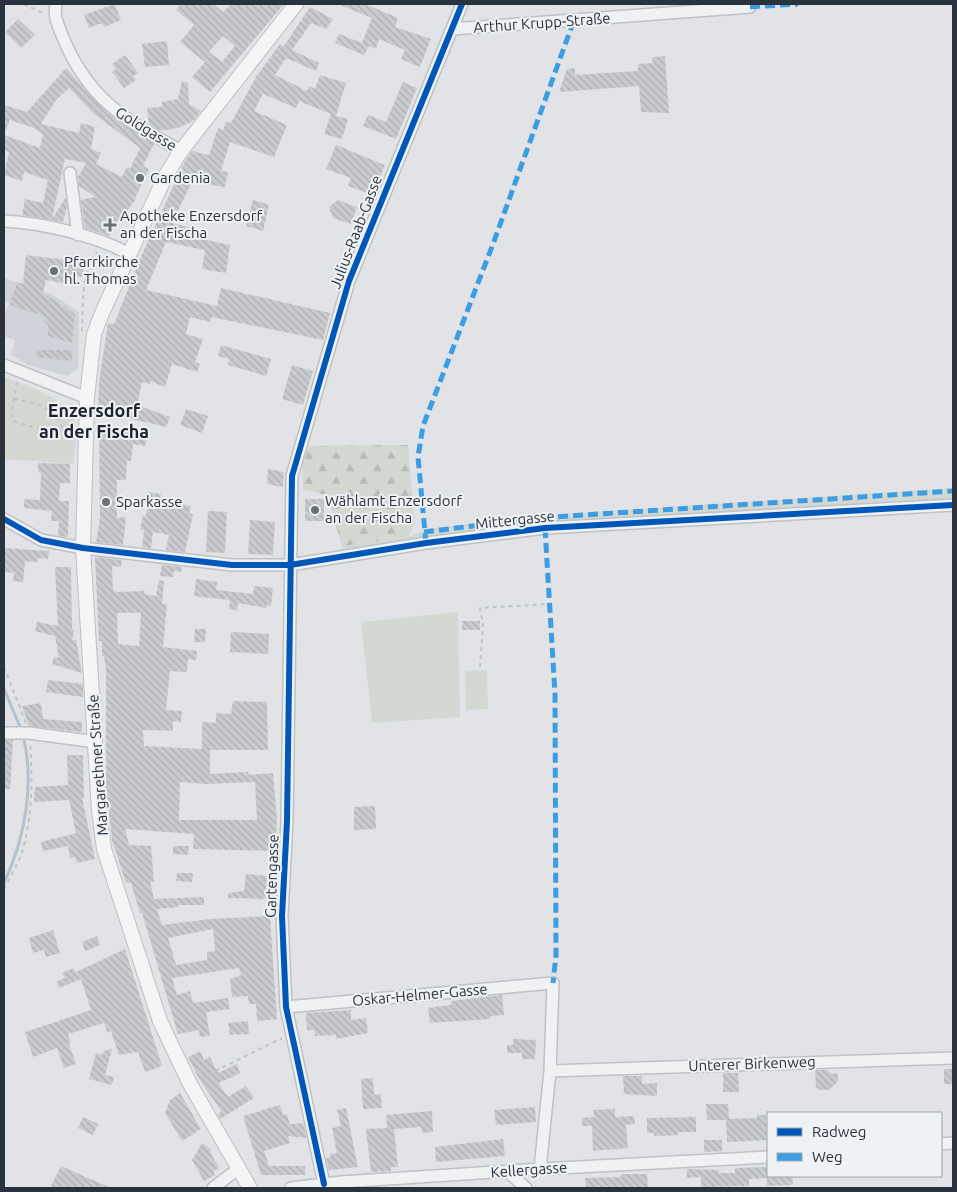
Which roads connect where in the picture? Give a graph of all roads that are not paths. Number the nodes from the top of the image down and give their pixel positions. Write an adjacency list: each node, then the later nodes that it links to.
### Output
1 (296, 4): 6 (main road, Margarethner Straße)
2 (462, 4): 5 (street, Julius-Raab-Gasse)
3 (750, 7): 5 (street, Arthur Krupp-Straße)
4 (55, 9): 6 (street, Goldgasse)
5 (452, 30): 16 (street, Julius-Raab-Gasse)
6 (181, 151): 10 (main road, Margarethner Straße)
7 (70, 173): 9 (street)
8 (4, 221): 9 (street)
9 (78, 235): 10 (street)
10 (128, 253): 12 (main road, Margarethner Straße)
11 (4, 366): 12 (street)
12 (87, 398): 15 (main road, Margarethner Straße)
13 (953, 505): 16 (street, Mittergasse)
14 (4, 519): 15 (street, Mittergasse)
15 (83, 548): 16 (street, Mittergasse); 18 (main road, Margarethner Straße)
16 (290, 565): 19 (street, Gartengasse)
17 (10, 733): 18 (street)
18 (96, 742): 23 (main road, Margarethner Straße)
19 (286, 1007): 21 (street, Oskar-Helmer-Gasse); 26 (street, Gartengasse)
20 (953, 1058): 21 (street, Unterer Birkenweg)
21 (550, 1071): 24 (street)
22 (767, 1157): 24 (street, Kellergasse)
23 (239, 1168): 27 (street); 28 (main road, Margarethner Straße)
24 (540, 1169): 25 (street, Kellergasse)
25 (508, 1172): 26 (street, Kellergasse); 30 (street)
26 (324, 1184): 29 (street, Kellergasse)
27 (212, 1188)
28 (250, 1188)
29 (291, 1188)
30 (526, 1188)

